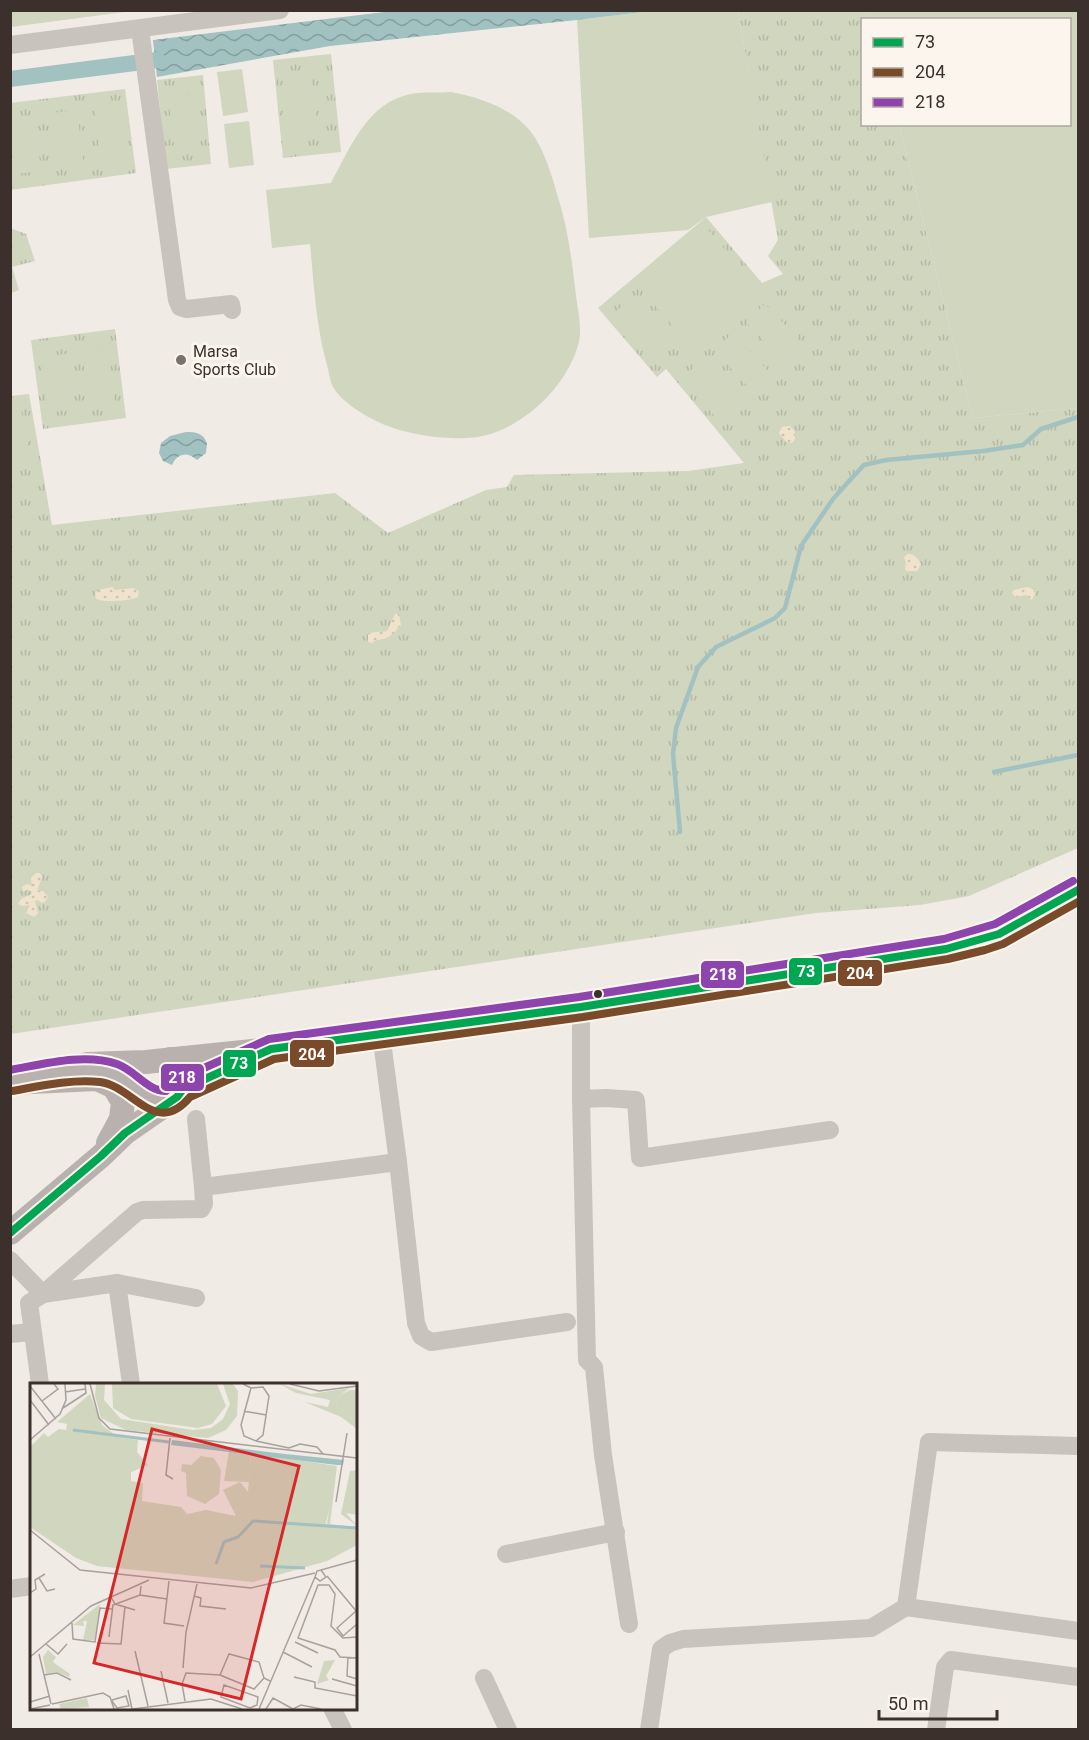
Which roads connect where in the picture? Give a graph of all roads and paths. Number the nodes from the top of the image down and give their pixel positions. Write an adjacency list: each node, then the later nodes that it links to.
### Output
1 (280, 10): 2 (lane)
2 (140, 29): 3 (lane); 4 (lane)
3 (10, 45)
4 (232, 310)
5 (1078, 890): 6 (main road)
6 (581, 1007): 7 (main road); 11 (lane)
7 (381, 1034): 8 (main road); 15 (lane)
8 (271, 1048): 10 (main road); 10 (main road)
9 (10, 1082): 10 (main road); 14 (main road)
10 (154, 1085): 14 (main road)
11 (581, 1099): 13 (lane); 28 (lane)
12 (196, 1119): 16 (lane)
13 (830, 1130)
14 (101, 1156): 17 (main road)
15 (398, 1162): 16 (lane); 22 (lane)
16 (203, 1187): 20 (lane)
17 (10, 1233)
18 (10, 1260): 20 (lane)
19 (117, 1283): 20 (lane); 21 (lane); 26 (lane)
20 (43, 1294): 23 (lane)
21 (196, 1298)
22 (567, 1322)
23 (32, 1332): 24 (lane); 25 (lane)
24 (10, 1334)
25 (40, 1383)
26 (131, 1383)
27 (1078, 1446): 32 (lane)
28 (616, 1532): 29 (lane); 33 (lane)
29 (506, 1554)
30 (30, 1586): 31 (lane)
31 (10, 1589)
32 (906, 1607): 34 (lane); 40 (lane)
33 (629, 1624)
34 (1078, 1631)
35 (1078, 1677): 41 (lane)
36 (484, 1678): 39 (lane)
37 (333, 1710): 38 (lane)
38 (343, 1730)
39 (508, 1730)
40 (649, 1730)
41 (936, 1730)

